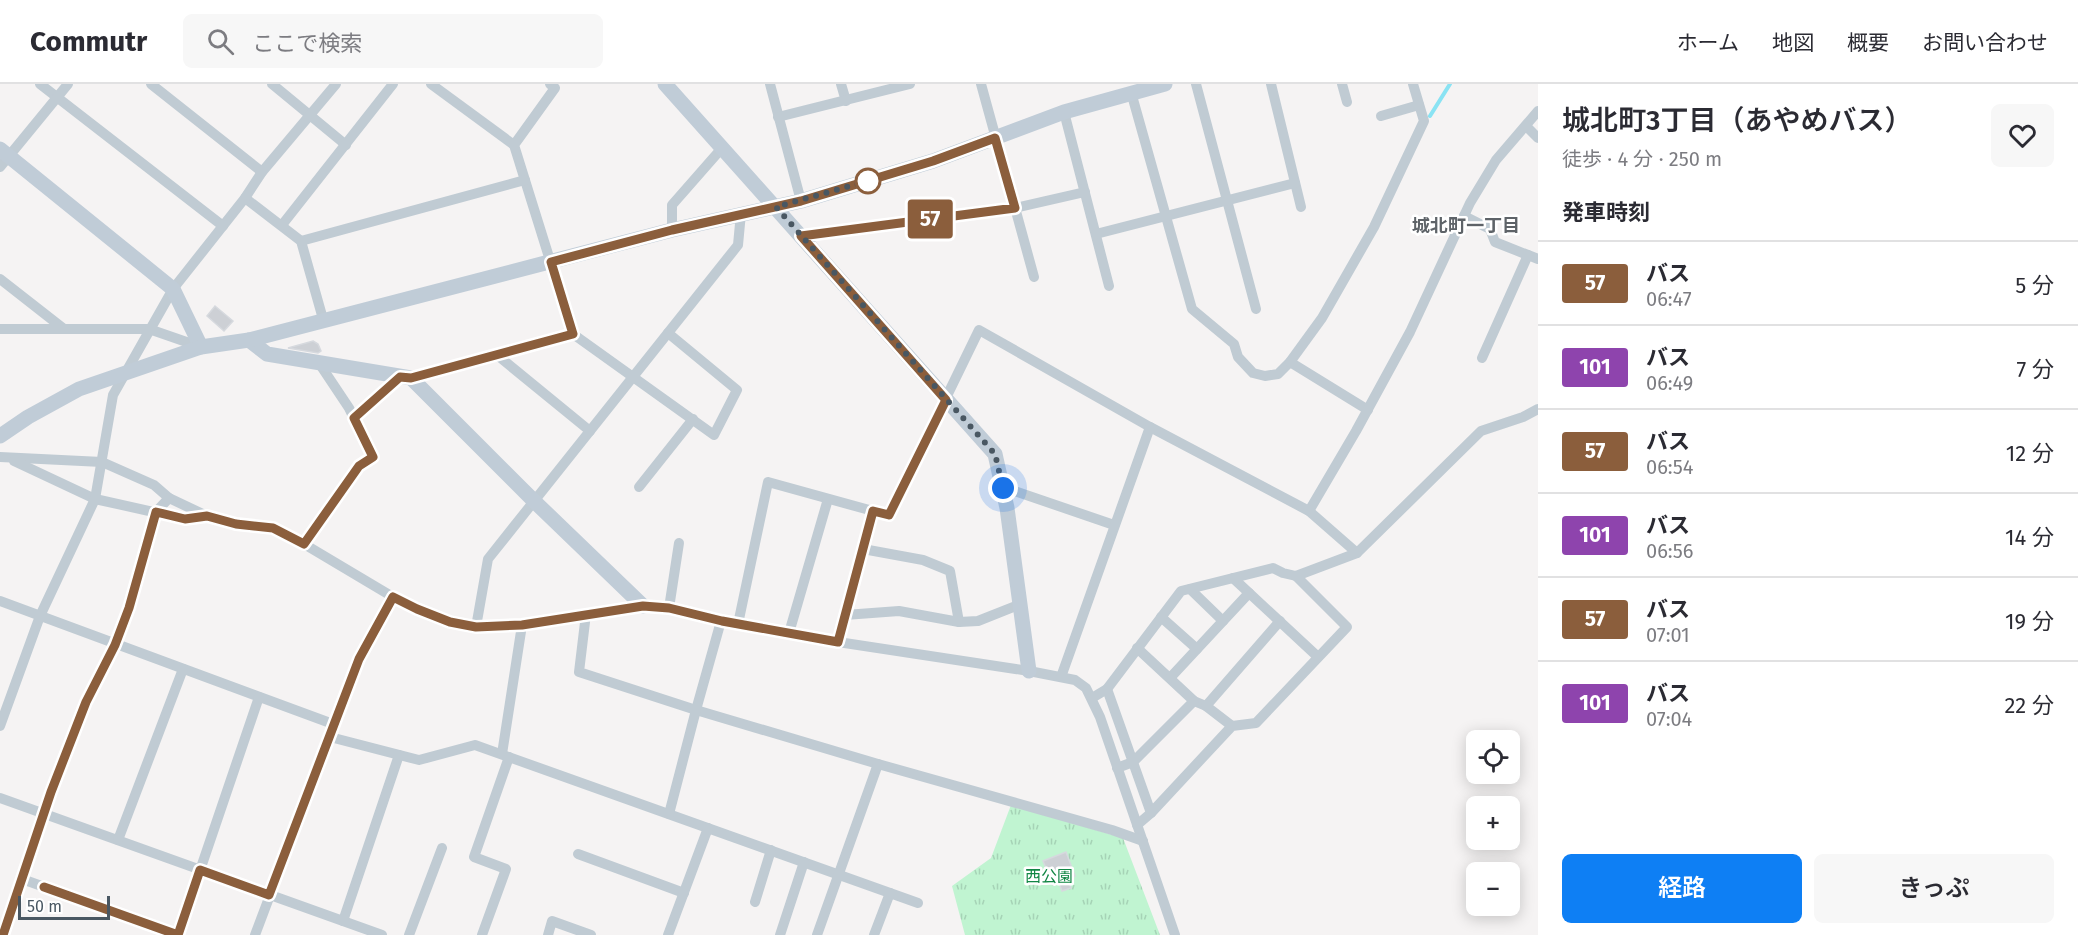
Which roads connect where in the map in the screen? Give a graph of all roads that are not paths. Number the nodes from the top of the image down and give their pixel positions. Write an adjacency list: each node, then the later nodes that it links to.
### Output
1 (40, 84): 20 (street)
2 (68, 84): 20 (street)
3 (151, 84): 36 (street)
4 (272, 84): 26 (street)
5 (336, 84): 26 (street)
6 (393, 84): 32 (street)
7 (430, 84): 33 (street)
8 (550, 84): 33 (street)
9 (665, 84): 34 (street)
10 (770, 84): 28 (street)
11 (841, 84): 21 (street)
12 (910, 84): 21 (street)
13 (981, 84): 30 (street)
14 (1165, 84): 19 (street)
15 (1196, 84): 42 (street)
16 (1271, 84): 38 (street)
17 (1342, 84): 22 (street)
18 (1413, 84): 23 (street)
19 (1131, 92): 25 (street); 47 (street)
20 (58, 98): 35 (street); 50 (street)
21 (846, 101): 28 (street)
22 (1347, 102)
23 (1419, 105): 27 (street); 72 (street)
24 (1538, 111): 29 (street)
25 (1064, 112): 30 (street); 39 (street)
26 (311, 115): 32 (street); 36 (street)
27 (1381, 116)
28 (778, 117): 41 (street)
29 (1526, 126): 31 (street); 48 (street)
30 (995, 138): 41 (street); 45 (street)
31 (1538, 138)
32 (346, 145): 49 (street)
33 (514, 145): 37 (street)
34 (722, 148): 43 (street); 51 (street)
35 (3, 157): 60 (street)
36 (262, 172): 40 (street)
37 (525, 180): 54 (street); 56 (street)
38 (1295, 183): 42 (street); 44 (street)
39 (1085, 192): 45 (street); 52 (street)
40 (245, 198): 49 (street); 50 (street)
41 (801, 201): 43 (street)
42 (1226, 201): 47 (street); 61 (street)
43 (776, 207): 46 (street); 53 (street)
44 (1301, 207)
45 (1015, 208): 53 (street); 57 (street)
46 (741, 213): 51 (street); 66 (street)
47 (1166, 216): 52 (street); 72 (street)
48 (1464, 216): 55 (street); 79 (street)
49 (282, 225): 54 (street)
50 (223, 226): 60 (street)
51 (672, 230): 56 (street)
52 (1096, 234): 59 (street)
53 (801, 236): 77 (street)
54 (301, 241): 62 (street)
55 (1533, 257): 71 (street)
56 (551, 262): 62 (street); 67 (street)
57 (1034, 277)
58 (0, 279): 64 (street)
59 (1109, 286)
60 (173, 289): 65 (street); 69 (street)
61 (1256, 309)
62 (323, 319): 68 (street)
63 (0, 328): 64 (street)
64 (64, 329): 65 (street)
65 (149, 329): 69 (street); 74 (street)
66 (668, 333): 75 (street); 81 (street)
67 (573, 334): 70 (street); 75 (street)
68 (249, 340): 69 (street); 73 (street)
69 (201, 347): 74 (street)
70 (497, 355): 76 (street); 83 (street)
71 (1482, 358)
72 (1290, 362): 79 (street)
73 (319, 363): 76 (street); 80 (street)
74 (124, 373): 84 (street); 86 (street)
75 (634, 376): 81 (street); 83 (street)
76 (405, 378): 80 (street); 92 (street)
77 (946, 400): 82 (street); 88 (street); 93 (street)
78 (1538, 409): 101 (street)
79 (1368, 410): 94 (street)
80 (354, 418): 99 (street)
81 (693, 419): 87 (street)
82 (1150, 427): 94 (street); 97 (street)
83 (590, 431): 92 (street)
84 (0, 436)
85 (4, 458): 86 (street); 90 (street)
86 (102, 462): 89 (street); 90 (street)
87 (639, 487)
88 (1003, 488): 97 (street); 108 (street)
89 (169, 498): 95 (street); 96 (street)
90 (95, 499): 95 (street); 113 (street)
91 (828, 499): 93 (street); 119 (street); 122 (street)
92 (534, 501): 109 (street); 121 (street)
93 (873, 511): 100 (street)
94 (1309, 511): 101 (street)
95 (156, 512): 96 (street); 124 (street)
96 (207, 516): 99 (street)
97 (1114, 525): 130 (street)
98 (679, 543): 110 (street)
99 (304, 544): 106 (street)
100 (863, 549): 112 (street); 118 (street)
101 (1357, 553): 102 (street)
102 (1296, 576): 103 (street); 127 (street)
103 (1233, 578): 104 (street); 105 (street)
104 (1190, 589): 114 (street); 116 (street)
105 (1249, 593): 116 (street); 117 (street)
106 (393, 597): 121 (street); 138 (street)
107 (0, 601): 113 (street)
108 (1021, 604): 118 (street); 129 (street)
109 (643, 606): 110 (street); 111 (street)
110 (669, 608): 115 (street)
111 (586, 614): 120 (street); 137 (street)
112 (845, 615): 118 (street); 123 (street)
113 (40, 616): 124 (street); 139 (street)
114 (1161, 617): 125 (street); 126 (street)
115 (722, 621): 119 (street); 137 (street)
116 (1223, 621): 126 (street)
117 (1280, 621): 127 (street); 136 (street)
118 (959, 622)
119 (738, 624): 122 (street)
120 (522, 625): 121 (street); 143 (street)
121 (476, 627)
122 (789, 633): 123 (street)
123 (838, 642): 129 (street)
124 (115, 645): 128 (street); 148 (street)
125 (1137, 648): 131 (street); 132 (street)
126 (1197, 649): 131 (street)
127 (1318, 657): 140 (street)
128 (183, 669): 133 (street); 153 (street)
129 (1029, 671): 130 (street)
130 (1061, 677): 134 (street)
131 (1170, 678): 135 (street)
132 (1107, 689): 134 (street); 144 (street)
133 (259, 697): 138 (street); 159 (street)
134 (1092, 698): 146 (street)
135 (1194, 701): 136 (street); 144 (street)
136 (1206, 706): 140 (street)
137 (696, 710): 145 (street); 150 (street)
138 (333, 724): 141 (street)
139 (0, 726)
140 (1232, 726): 149 (street)
141 (330, 737): 142 (street); 164 (street)
142 (399, 755): 143 (street); 167 (street)
143 (505, 756): 150 (street); 172 (street)
144 (1133, 762): 146 (street); 149 (street)
145 (878, 764): 154 (street); 160 (street)
146 (1117, 768): 151 (street)
147 (0, 798): 148 (street)
148 (42, 813): 153 (street); 161 (street)
149 (1151, 813): 151 (street)
150 (669, 814): 152 (street)
151 (1137, 825): 154 (street)
152 (708, 828): 156 (street); 162 (street)
153 (118, 840): 159 (street)
154 (1143, 841): 179 (street)
155 (442, 848): 171 (street)
156 (771, 850): 158 (street); 165 (street)
157 (578, 854): 162 (street)
158 (804, 862): 160 (street); 176 (street)
159 (200, 870): 161 (street); 164 (street)
160 (838, 874): 163 (street); 177 (street)
161 (22, 879): 169 (street)
162 (684, 893): 175 (street)
163 (890, 893): 166 (street); 178 (street)
164 (269, 895): 167 (street); 170 (street)
165 (755, 902)
166 (918, 903)
167 (343, 921): 168 (street)
168 (374, 934)
169 (3, 935)
170 (255, 935)
171 (409, 935)
172 (482, 935)
173 (548, 935): 174 (street)
174 (591, 935)
175 (668, 935)
176 (780, 935)
177 (817, 935)
178 (874, 935)
179 (1176, 935)

